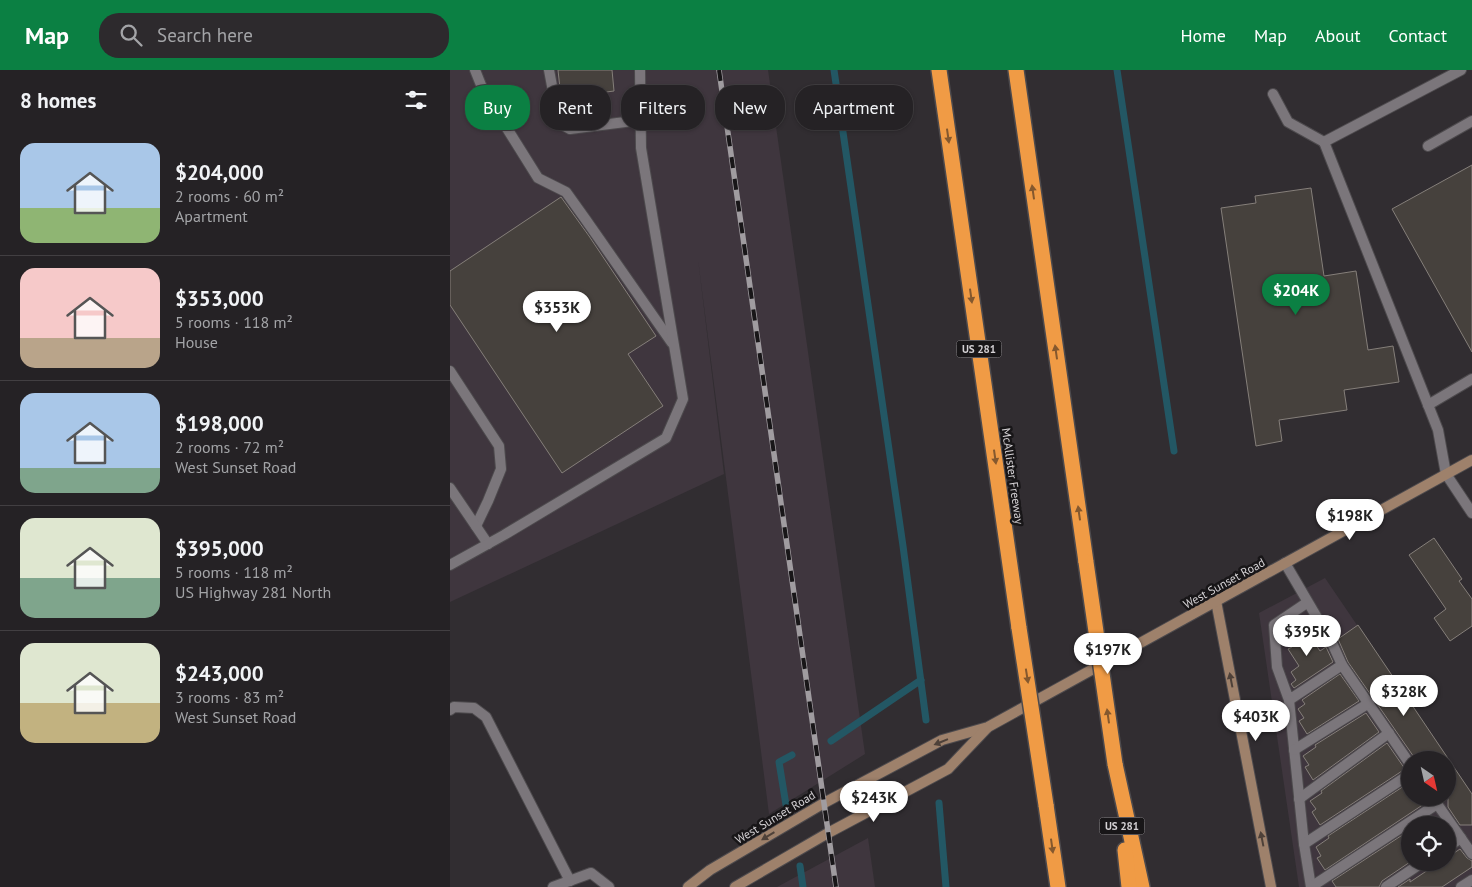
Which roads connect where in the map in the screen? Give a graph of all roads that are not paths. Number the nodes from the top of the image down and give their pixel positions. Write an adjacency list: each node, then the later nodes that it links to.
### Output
1 (475, 70): 14 (street)
2 (548, 70): 10 (street)
3 (640, 70): 7 (street)
4 (939, 70): 52 (highway, McAllister Freeway / US 281, one-way to 52, bridge)
5 (1016, 70): 36 (highway, US 281, one-way to 5, bridge)
6 (1461, 70): 12 (street)
7 (640, 85)
8 (1273, 94): 12 (street)
9 (1472, 121): 13 (street)
10 (621, 123)
11 (641, 130): 14 (street)
12 (1324, 142): 17 (street)
13 (1428, 146)
14 (674, 345): 23 (street)
15 (450, 371): 22 (street)
16 (1472, 379): 17 (street)
17 (1428, 405): 19 (street)
18 (1472, 460): 19 (main road, West Sunset Road)
19 (1446, 474): 21 (street); 24 (main road, West Sunset Road)
20 (450, 488): 22 (street)
21 (1472, 513)
22 (476, 526): 23 (street)
23 (488, 544): 25 (street)
24 (1285, 563): 26 (main road, West Sunset Road); 27 (street)
25 (450, 565)
26 (1216, 601): 32 (main road, West Sunset Road); 55 (main road, one-way to 26)
27 (1308, 602): 28 (street); 29 (street)
28 (1342, 665): 29 (street); 30 (street)
29 (1289, 700): 34 (street)
30 (1368, 703): 33 (street); 34 (street)
31 (450, 710): 46 (street)
32 (988, 727): 50 (main road, West Sunset Road, one-way to 50); 51 (main road, West Sunset Road)
33 (1389, 734): 35 (street); 38 (street)
34 (1294, 750): 38 (street)
35 (1401, 751)
36 (1115, 764): 53 (highway, US 281); 54 (highway)
37 (1401, 780): 43 (street)
38 (1299, 799): 43 (street)
39 (1428, 806): 56 (street)
40 (1439, 806): 41 (street)
41 (1461, 838): 42 (street); 44 (street)
42 (1456, 841)
43 (1304, 844): 56 (street)
44 (1472, 854)
45 (1410, 871): 57 (street)
46 (570, 880): 48 (street); 49 (street)
47 (1472, 880): 58 (street)
48 (553, 887)
49 (609, 887)
50 (688, 887)
51 (735, 887)
52 (1058, 887)
53 (1129, 887)
54 (1142, 887)
55 (1271, 887)
56 (1311, 887)
57 (1386, 887)
58 (1461, 887)

